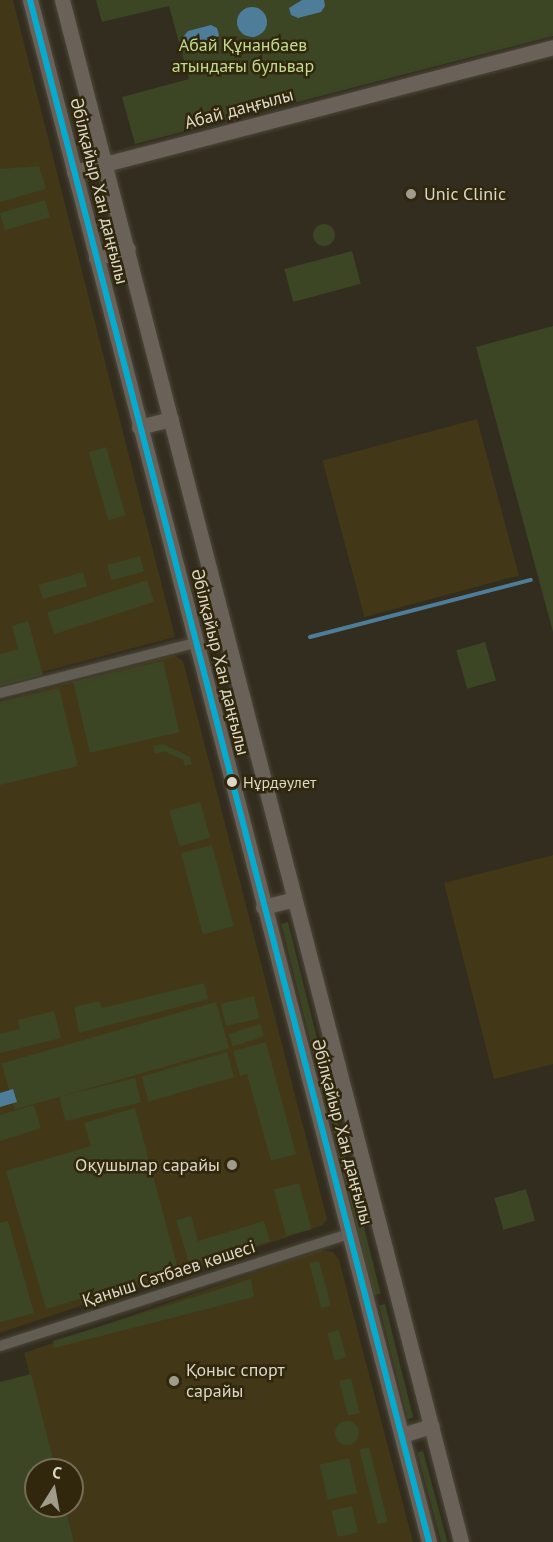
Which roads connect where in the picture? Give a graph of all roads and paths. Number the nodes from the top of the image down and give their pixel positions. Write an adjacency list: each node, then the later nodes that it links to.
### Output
1 (30, 0): 5 (main road, Әбілқайыр Хан даңғылы)
2 (62, 0): 4 (main road, Әбілқайыр Хан даңғылы)
3 (553, 47): 4 (main road, Абай даңғылы)
4 (106, 164): 5 (main road, Абай даңғылы); 6 (main road, Әбілқайыр Хан даңғылы)
5 (74, 171): 7 (main road, Әбілқайыр Хан даңғылы)
6 (128, 249): 7 (main road); 8 (main road, Әбілқайыр Хан даңғылы)
7 (96, 258): 9 (main road, Әбілқайыр Хан даңғылы)
8 (171, 419): 9 (main road); 12 (main road, Әбілқайыр Хан даңғылы)
9 (139, 427): 10 (main road, Әбілқайыр Хан даңғылы)
10 (195, 643): 11 (street); 13 (main road, Әбілқайыр Хан даңғылы)
11 (0, 693)
12 (294, 898): 13 (main road); 16 (main road, Әбілқайыр Хан даңғылы)
13 (263, 907): 14 (main road, Әбілқайыр Хан даңғылы)
14 (349, 1234): 15 (street, Қаныш Сәтбаев көшесі); 17 (main road, Әбілқайыр Хан даңғылы)
15 (0, 1346)
16 (432, 1426): 17 (main road); 19 (main road, Әбілқайыр Хан даңғылы)
17 (402, 1435): 18 (main road, Әбілқайыр Хан даңғылы)
18 (429, 1542)
19 (461, 1542)

